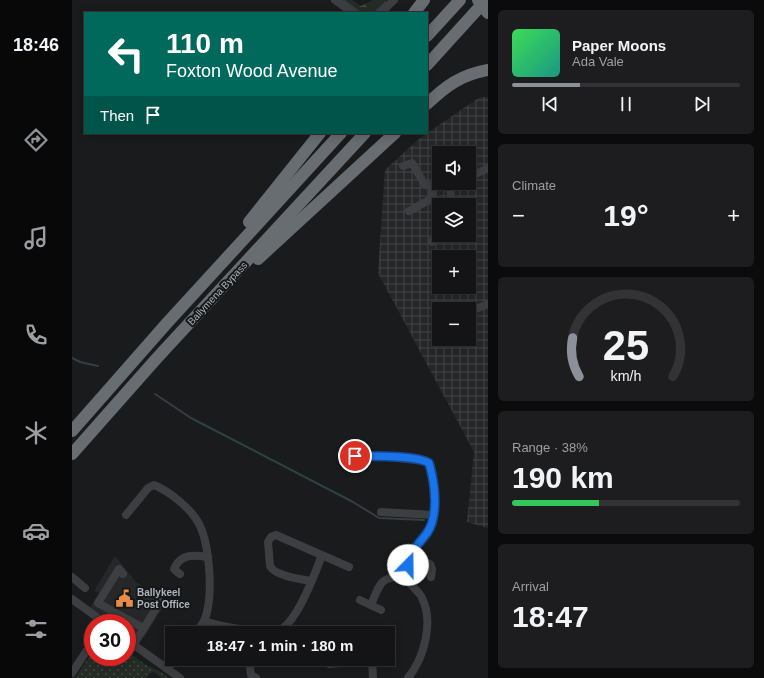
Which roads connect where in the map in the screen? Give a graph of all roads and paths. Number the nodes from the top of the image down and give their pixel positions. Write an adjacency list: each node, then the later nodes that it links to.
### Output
1 (335, 0): 7 (street)
2 (394, 0): 8 (street)
3 (424, 0): 9 (highway)
4 (460, 0): 11 (highway)
5 (478, 0): 10 (highway, bridge)
6 (486, 0): 12 (highway)
7 (352, 12)
8 (382, 12)
9 (415, 12)
10 (488, 13)
11 (428, 35)
12 (428, 64)
13 (488, 70): 14 (highway)
14 (428, 103)
15 (319, 134): 28 (highway)
16 (340, 134): 28 (highway, Ballymena Bypass)
17 (364, 134): 27 (highway, Ballymena Bypass)
18 (394, 134): 27 (highway)
19 (403, 166): 22 (street)
20 (488, 168): 21 (street)
21 (476, 174)
22 (432, 185)
23 (433, 190): 24 (street)
24 (410, 211)
25 (488, 304): 26 (street)
26 (478, 308)
27 (157, 358): 30 (highway, Ballymena Bypass)
28 (100, 399): 29 (highway, Ballymena Bypass)
29 (72, 431)
30 (72, 454)
31 (355, 456): 34 (street)
32 (382, 512): 34 (street)
33 (126, 515): 36 (street)
34 (434, 515): 37 (street)
35 (322, 555): 38 (street); 44 (street); 44 (street)
36 (208, 557): 40 (street); 52 (street)
37 (408, 559): 41 (street); 42 (street)
38 (349, 567)
39 (123, 574): 56 (street)
40 (180, 574)
41 (407, 576): 49 (street); 68 (street)
42 (431, 577)
43 (72, 578): 45 (street)
44 (311, 581): 55 (street)
45 (85, 588)
46 (72, 599): 51 (street)
47 (360, 600): 49 (street)
48 (160, 602): 56 (street)
49 (371, 605): 50 (street)
50 (380, 610)
51 (93, 614)
52 (204, 621): 53 (street); 54 (street)
53 (200, 626)
54 (222, 626)
55 (286, 626)
56 (144, 628): 57 (street)
57 (136, 636)
58 (136, 646): 63 (street)
59 (84, 655): 64 (street)
60 (169, 666): 63 (street)
61 (250, 666): 66 (street)
62 (372, 666): 67 (street)
63 (167, 669): 65 (street)
64 (72, 673)
65 (180, 678)
66 (256, 678)
67 (373, 678)
68 (408, 678)

